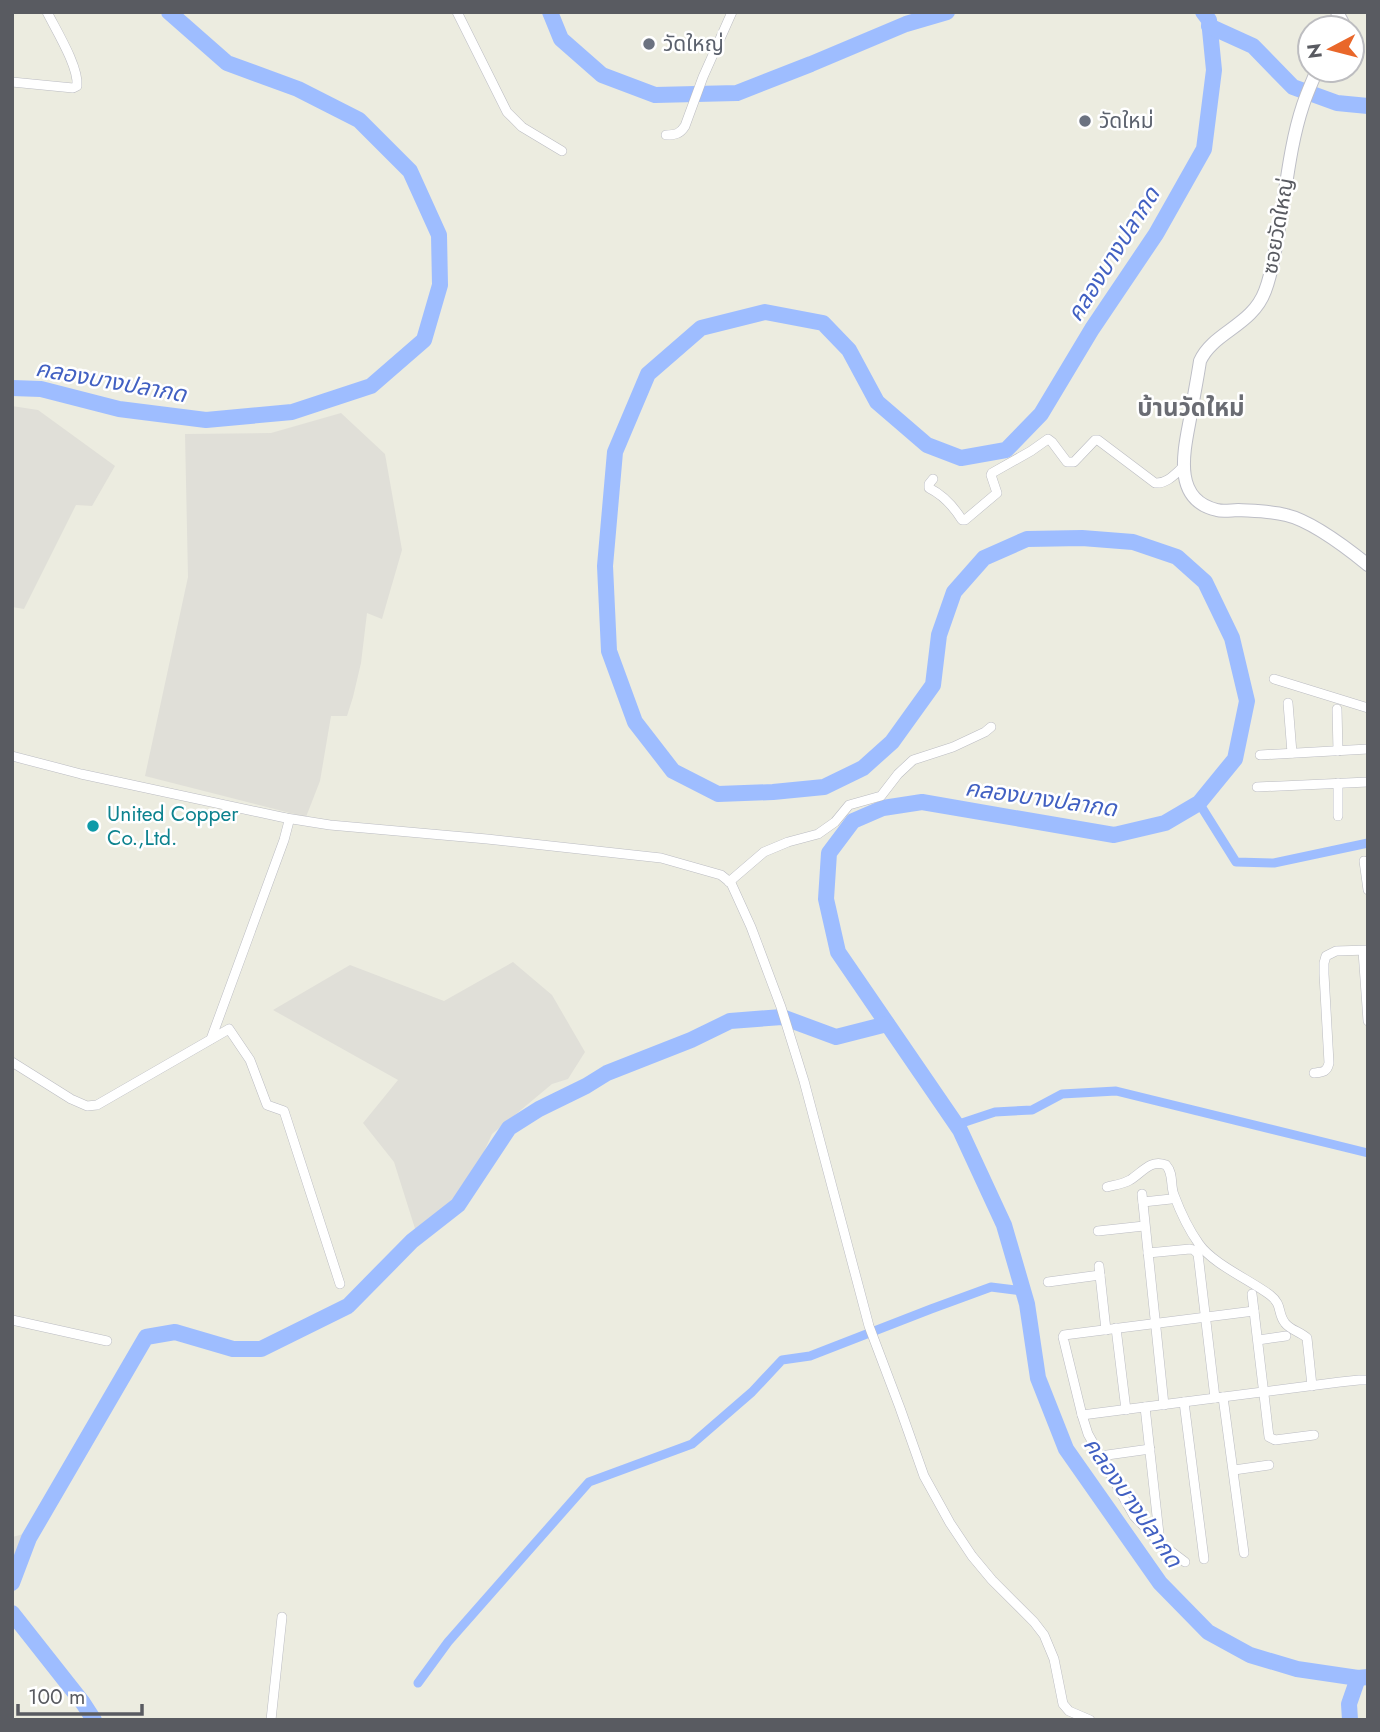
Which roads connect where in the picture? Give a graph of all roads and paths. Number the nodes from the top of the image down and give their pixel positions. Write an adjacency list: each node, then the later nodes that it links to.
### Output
1 (47, 12): 4 (street)
2 (457, 12): 7 (street)
3 (732, 12): 6 (street)
4 (12, 82)
5 (1312, 84): 8 (street, ซอยวัดใหญ่)
6 (666, 135)
7 (562, 151)
8 (1183, 467): 9 (street); 10 (street, ซอยวัดใหญ่)
9 (933, 479)
10 (1368, 565)
11 (1274, 680): 13 (street)
12 (1288, 703): 18 (street)
13 (1368, 708)
14 (1337, 709): 17 (street)
15 (991, 727): 27 (street)
16 (1368, 749): 17 (street)
17 (1338, 751): 18 (street)
18 (1292, 754): 19 (street)
19 (1260, 755)
20 (12, 756): 25 (street)
21 (1368, 782): 22 (street)
22 (1338, 783): 23 (street); 24 (street)
23 (1257, 787)
24 (1338, 816)
25 (286, 818): 27 (street); 31 (street)
26 (1364, 861): 28 (street)
27 (729, 882): 70 (street)
28 (1368, 890)
29 (1365, 951): 30 (street); 33 (street)
30 (1368, 1021)
31 (211, 1039): 32 (street); 40 (street)
32 (12, 1062)
33 (1314, 1073)
34 (1107, 1187): 51 (street)
35 (1171, 1199): 36 (street)
36 (1144, 1226): 37 (street); 38 (street)
37 (1098, 1231)
38 (1148, 1253): 43 (street); 45 (street)
39 (1048, 1282): 46 (street)
40 (340, 1284)
41 (1252, 1294): 42 (street)
42 (1254, 1311): 43 (street); 48 (street)
43 (1206, 1318): 45 (street); 53 (street)
44 (12, 1320): 49 (street)
45 (1156, 1323): 46 (street); 55 (street)
46 (1111, 1329): 57 (street); 58 (street)
47 (1286, 1336): 48 (street)
48 (1258, 1340): 52 (street)
49 (107, 1341)
50 (1368, 1380): 51 (street)
51 (1312, 1386): 52 (street)
52 (1264, 1392): 53 (street); 59 (street)
53 (1219, 1398): 54 (street); 63 (street)
54 (1184, 1402): 55 (street); 66 (street)
55 (1164, 1405): 56 (street)
56 (1145, 1407): 57 (street); 60 (street)
57 (1126, 1410): 58 (street)
58 (1082, 1415): 61 (street)
59 (1314, 1435)
60 (1150, 1449): 61 (street); 64 (street)
61 (1100, 1456): 64 (street)
62 (1269, 1465): 63 (street)
63 (1234, 1471): 65 (street)
64 (1160, 1543): 67 (street)
65 (1244, 1553)
66 (1204, 1559)
67 (1185, 1562)
68 (282, 1617): 69 (street)
69 (271, 1720)
70 (1090, 1720)

